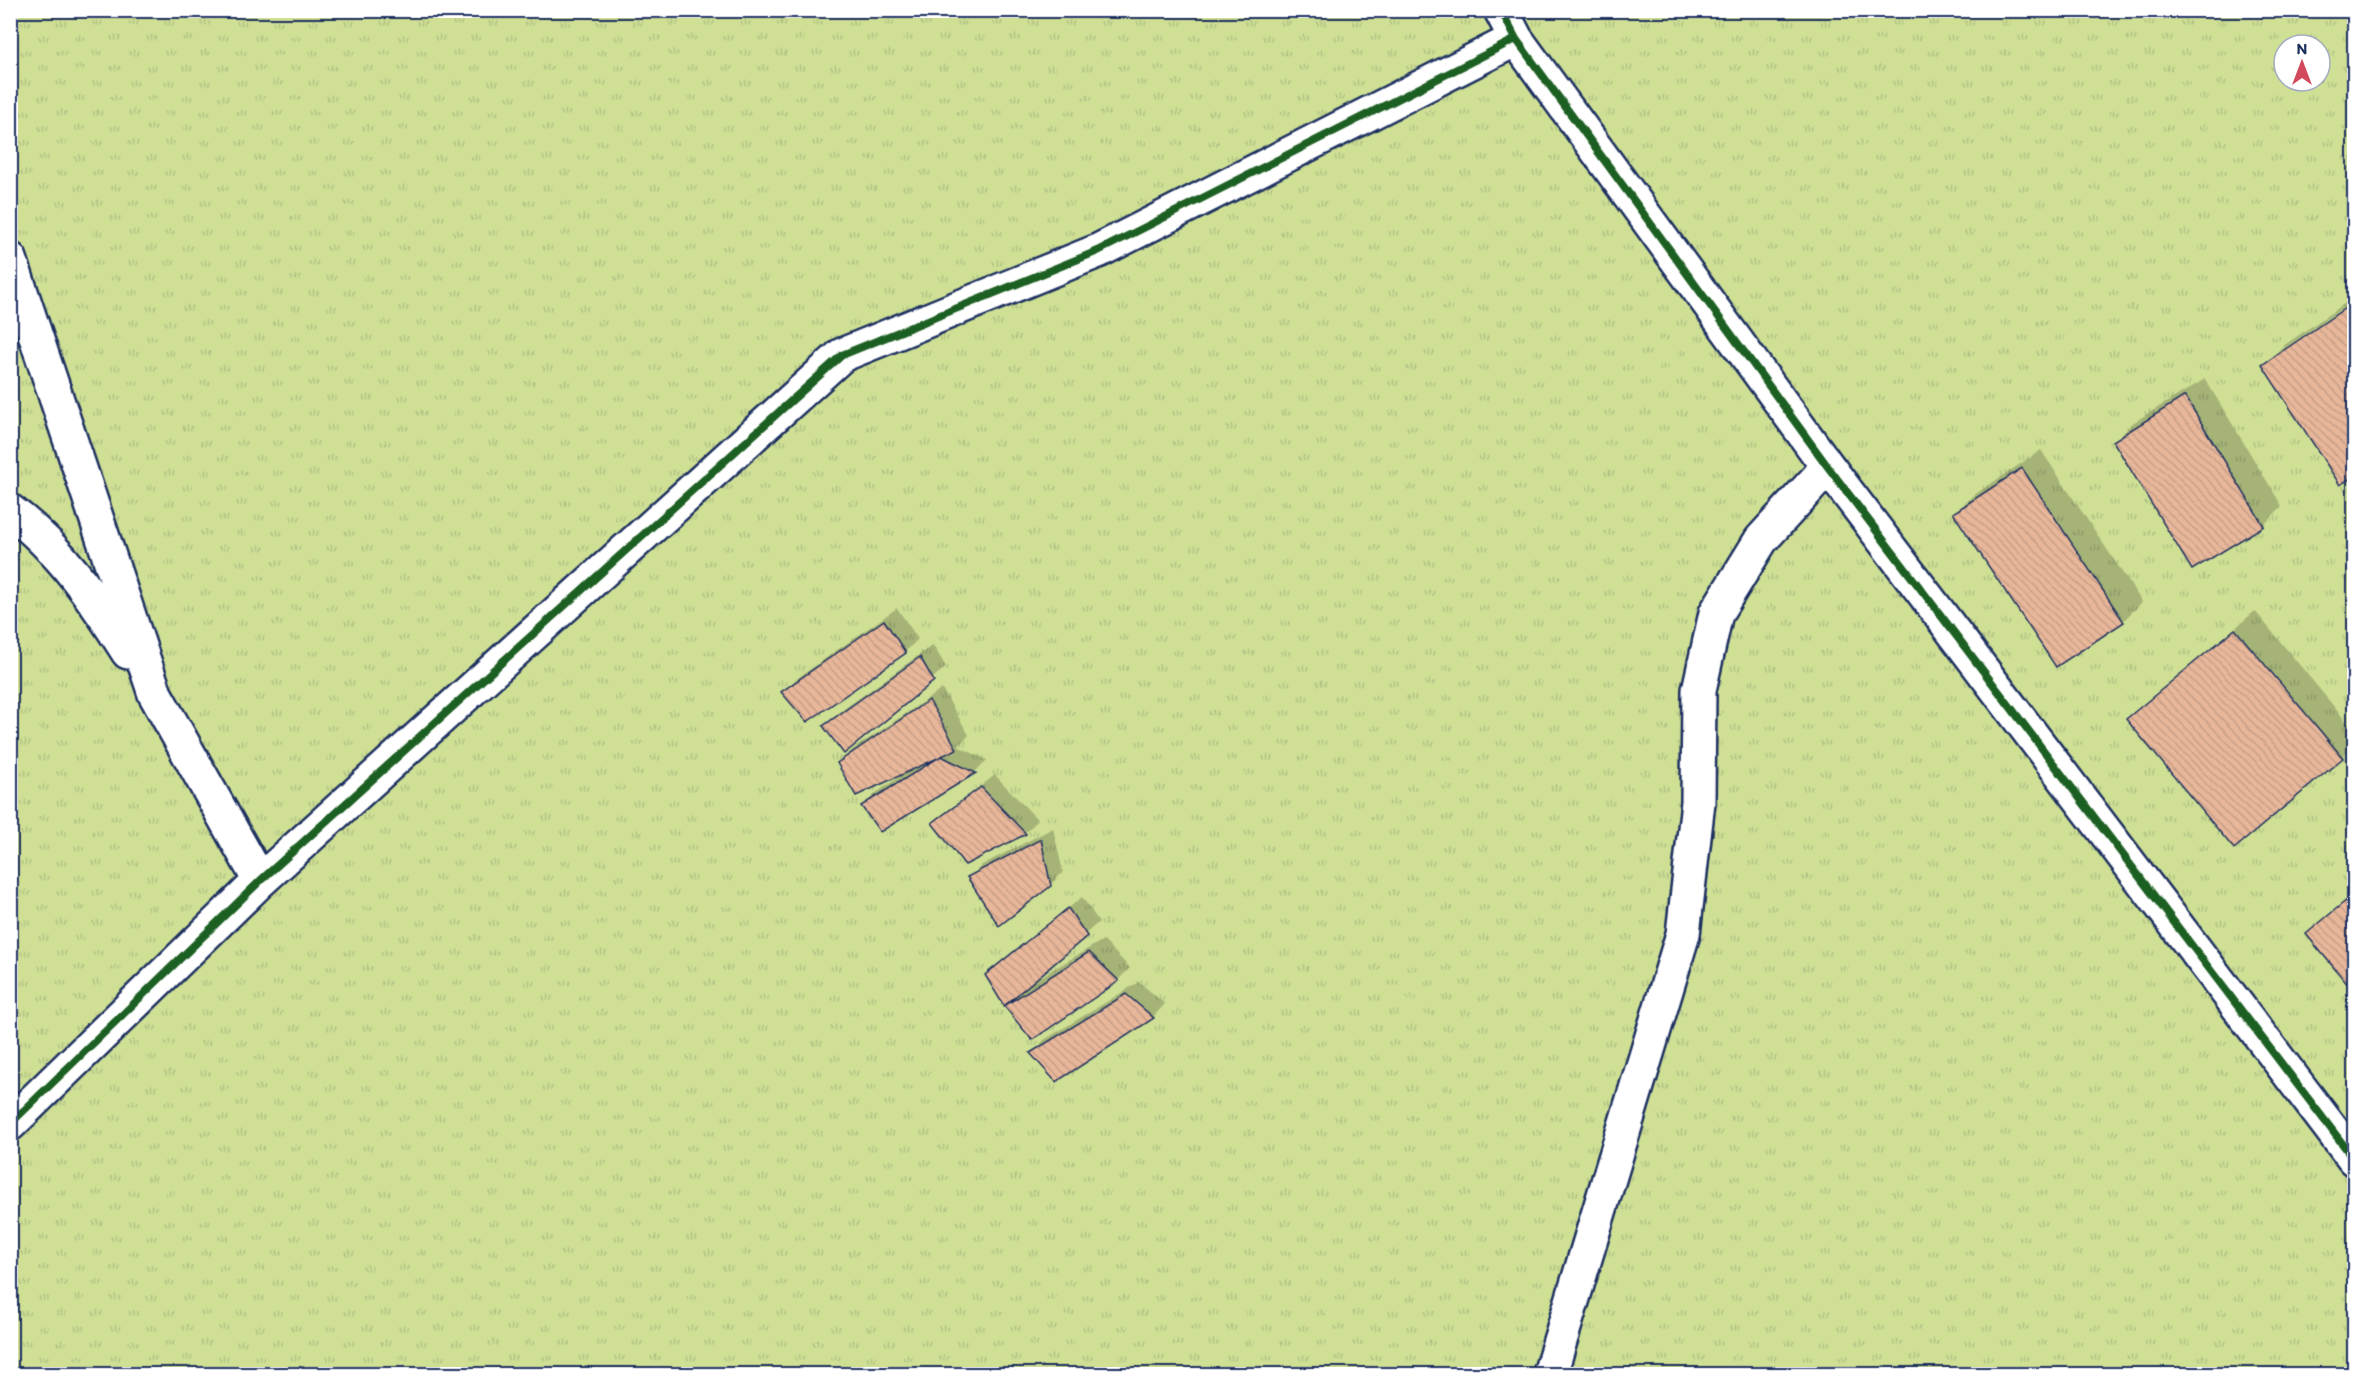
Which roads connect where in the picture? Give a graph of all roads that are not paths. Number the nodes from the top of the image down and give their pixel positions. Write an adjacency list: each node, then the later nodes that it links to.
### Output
1 (1501, 10): 2 (street)
2 (1516, 39): 4 (street); 7 (street)
3 (10, 259): 6 (street)
4 (1828, 467): 9 (street); 10 (street)
5 (10, 511): 6 (street)
6 (154, 694): 7 (street)
7 (260, 881): 8 (street)
8 (10, 1124)
9 (2355, 1159)
10 (1550, 1374)

